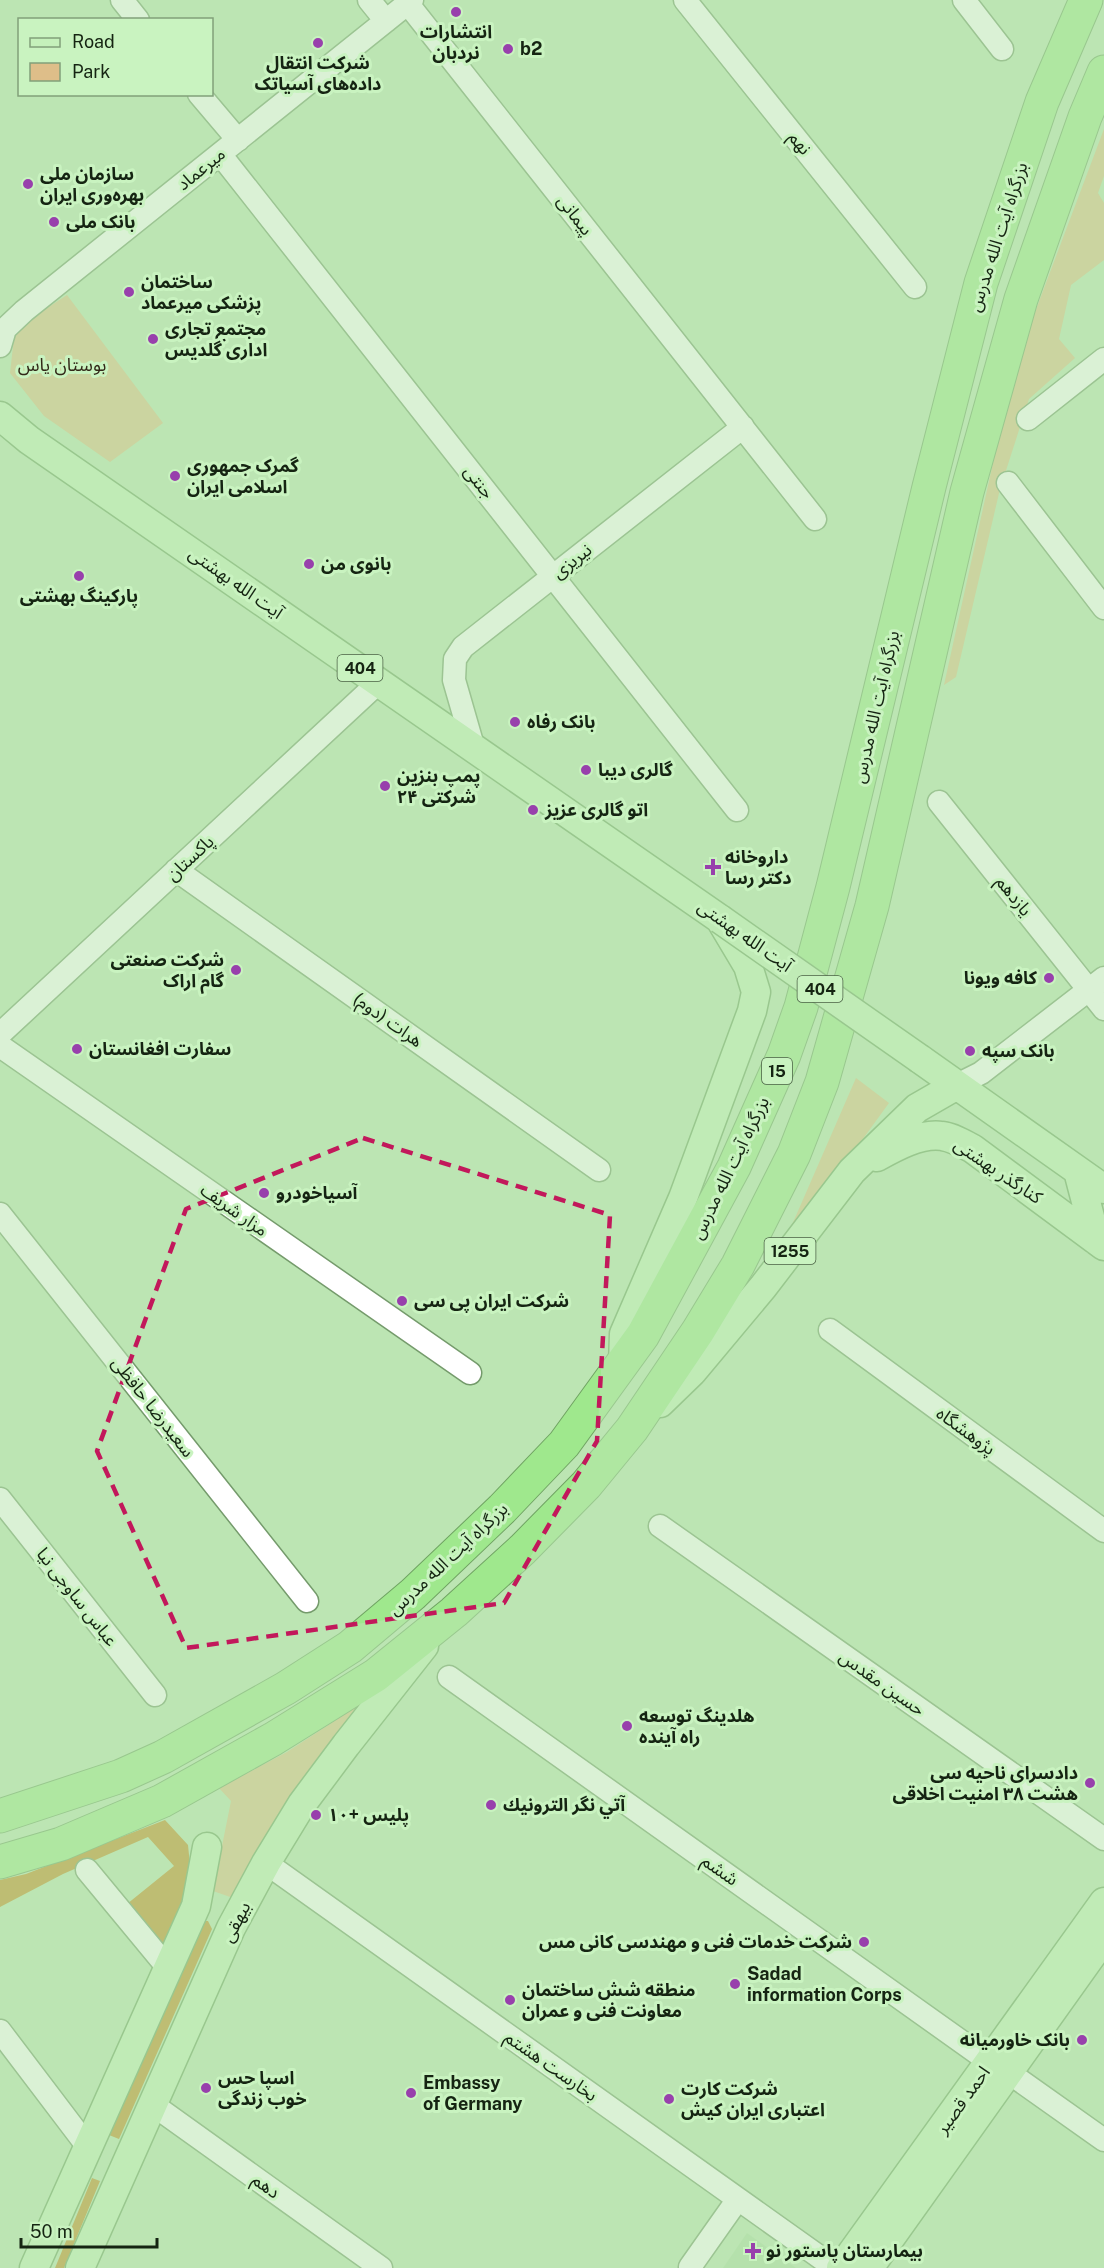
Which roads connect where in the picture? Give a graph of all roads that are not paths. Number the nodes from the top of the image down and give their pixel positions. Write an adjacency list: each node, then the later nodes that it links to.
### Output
1 (122, 0): 7 (street)
2 (369, 0): 8 (street)
3 (685, 0): 13 (street, نهم)
4 (964, 0): 9 (street)
5 (1086, 0): 41 (highway, بزرگراه آیت الله مدرس / 15)
6 (410, 2): 8 (street, میرعماد); 18 (street, پیمانی)
7 (136, 18)
8 (386, 21): 12 (street, میرعماد)
9 (1002, 49)
10 (1104, 72): 43 (highway)
11 (200, 96): 12 (street, جنتی)
12 (229, 147): 14 (street, میرعماد); 21 (street, جنتی)
13 (915, 287)
14 (0, 346)
15 (1104, 359): 17 (street)
16 (0, 416): 23 (main road, آیت الله بهشتی / 404)
17 (1028, 419)
18 (743, 427): 20 (street); 21 (street, نیریزی)
19 (1008, 483): 22 (street)
20 (815, 519)
21 (553, 576): 24 (street, نیریزی); 26 (street, جنتی)
22 (1104, 608)
23 (380, 682): 24 (main road, آیت الله بهشتی / 404); 27 (street, پاکستان)
24 (469, 734): 28 (main road, آیت الله بهشتی / 404)
25 (939, 802): 29 (street, یازدهم)
26 (737, 810)
27 (176, 870): 31 (street, پاکستان); 34 (street, هرات (دوم))
28 (720, 919): 33 (main road, آیت الله بهشتی / 404, bridge); 41 (main road)
29 (1096, 984): 30 (street, یازدهم); 33 (street, 1255)
30 (1104, 1009)
31 (0, 1034)
32 (0, 1046): 42 (street, مزار شریف)
33 (957, 1085): 35 (main road, 1255); 36 (main road, آیت الله بهشتی / 404)
34 (599, 1170)
35 (852, 1171): 39 (main road, کنارگذر بهشتی); 43 (main road, 1255)
36 (1078, 1171): 37 (main road, آیت الله بهشتی / 404); 39 (main road)
37 (1104, 1189)
38 (0, 1214): 47 (street, سعیدرضا حافظی)
39 (1100, 1243)
40 (830, 1330): 46 (street, پژوهشگاه)
41 (623, 1365): 51 (highway, بزرگراه آیت الله مدرس / 15)
42 (470, 1373)
43 (632, 1429): 48 (highway)
44 (0, 1499): 50 (street, عباس ساوجی نیا)
45 (660, 1526): 52 (street, حسین مقدس)
46 (1104, 1531)
47 (307, 1600)
48 (454, 1612): 54 (highway); 55 (main road, بیهقی)
49 (449, 1677): 63 (street, ششم)
50 (154, 1695)
51 (0, 1816)
52 (1104, 1839)
53 (207, 1847): 58 (main road)
54 (0, 1862)
55 (266, 1863): 59 (main road, بیهقی); 68 (street, بخارست هشتم)
56 (87, 1870): 61 (street)
57 (1104, 1902): 63 (main road, احمد قصیر)
58 (196, 1906): 59 (main road); 61 (main road)
59 (231, 1928): 64 (main road, بیهقی)
60 (1104, 1938): 63 (main road, احمد قصیر)
61 (168, 1968): 66 (main road)
62 (0, 2031): 66 (street)
63 (999, 2067): 65 (street, ششم); 74 (main road, احمد قصیر); 75 (main road, احمد قصیر)
64 (152, 2104): 67 (main road, بیهقی); 72 (street, دهم)
65 (1104, 2140)
66 (88, 2147): 67 (main road); 70 (main road)
67 (125, 2166): 71 (main road, بیهقی)
68 (738, 2199): 69 (street); 73 (street, بخارست هشتم)
69 (690, 2267)
70 (34, 2268)
71 (80, 2268)
72 (381, 2268)
73 (835, 2268)
74 (841, 2268)
75 (869, 2268)

